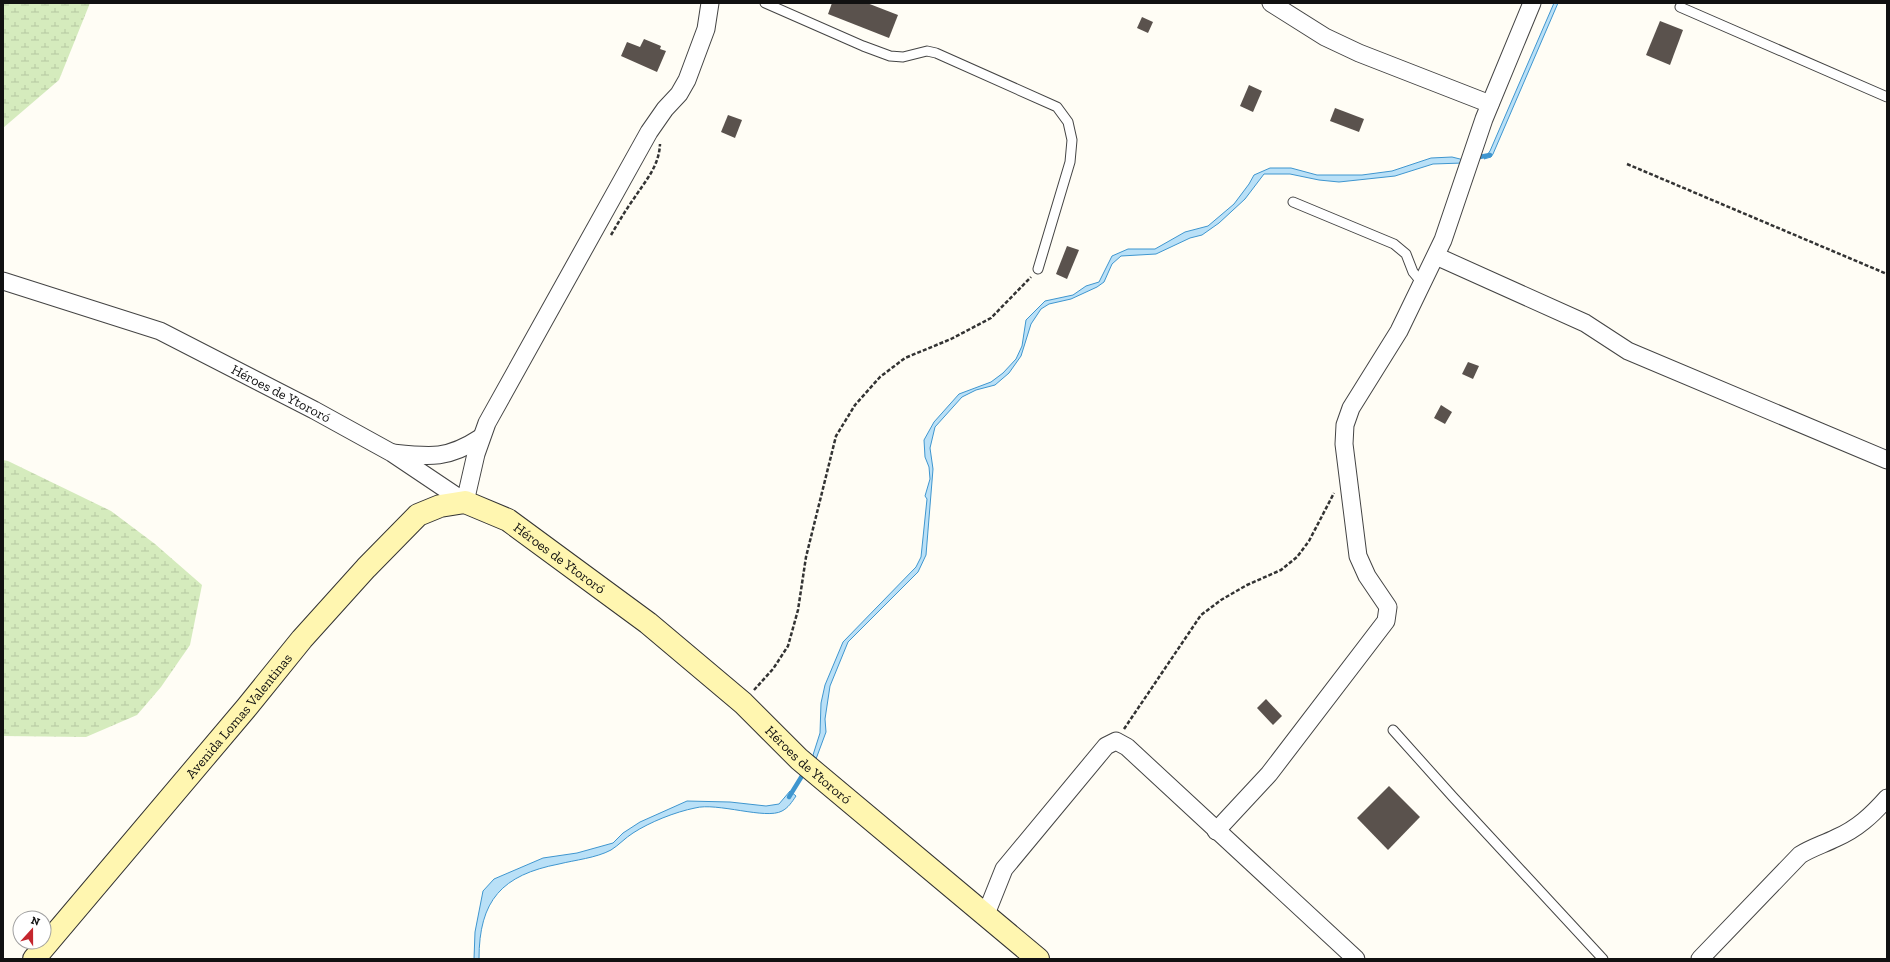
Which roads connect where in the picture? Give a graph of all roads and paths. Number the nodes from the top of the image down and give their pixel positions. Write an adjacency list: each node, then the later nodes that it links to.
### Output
1 (710, 3): 15 (street)
2 (765, 3): 11 (lane)
3 (1271, 3): 7 (street)
4 (1532, 3): 7 (street)
5 (1680, 7): 6 (lane)
6 (1887, 97)
7 (1490, 104): 10 (street)
8 (1627, 164): 12 (path)
9 (1293, 202): 14 (lane)
10 (1436, 256): 14 (street); 17 (street)
11 (1038, 269): 20 (path)
12 (1887, 274)
13 (3, 281): 16 (street, Héroes de Ytororó)
14 (1423, 284): 18 (street)
15 (480, 438): 16 (street); 19 (street)
16 (392, 453): 19 (street, Héroes de Ytororó)
17 (1887, 460)
18 (1346, 468): 22 (path); 24 (street)
19 (465, 502): 20 (main road, Héroes de Ytororó); 26 (main road, Avenida Lomas Valentinas)
20 (743, 703): 25 (main road, Héroes de Ytororó)
21 (1393, 730): 29 (lane)
22 (1116, 741): 24 (street); 25 (street)
23 (1887, 798): 30 (street)
24 (1216, 831): 28 (street)
25 (986, 914): 27 (main road, Héroes de Ytororó)
26 (34, 959)
27 (1038, 959)
28 (1356, 959)
29 (1603, 959)
30 (1700, 959)

